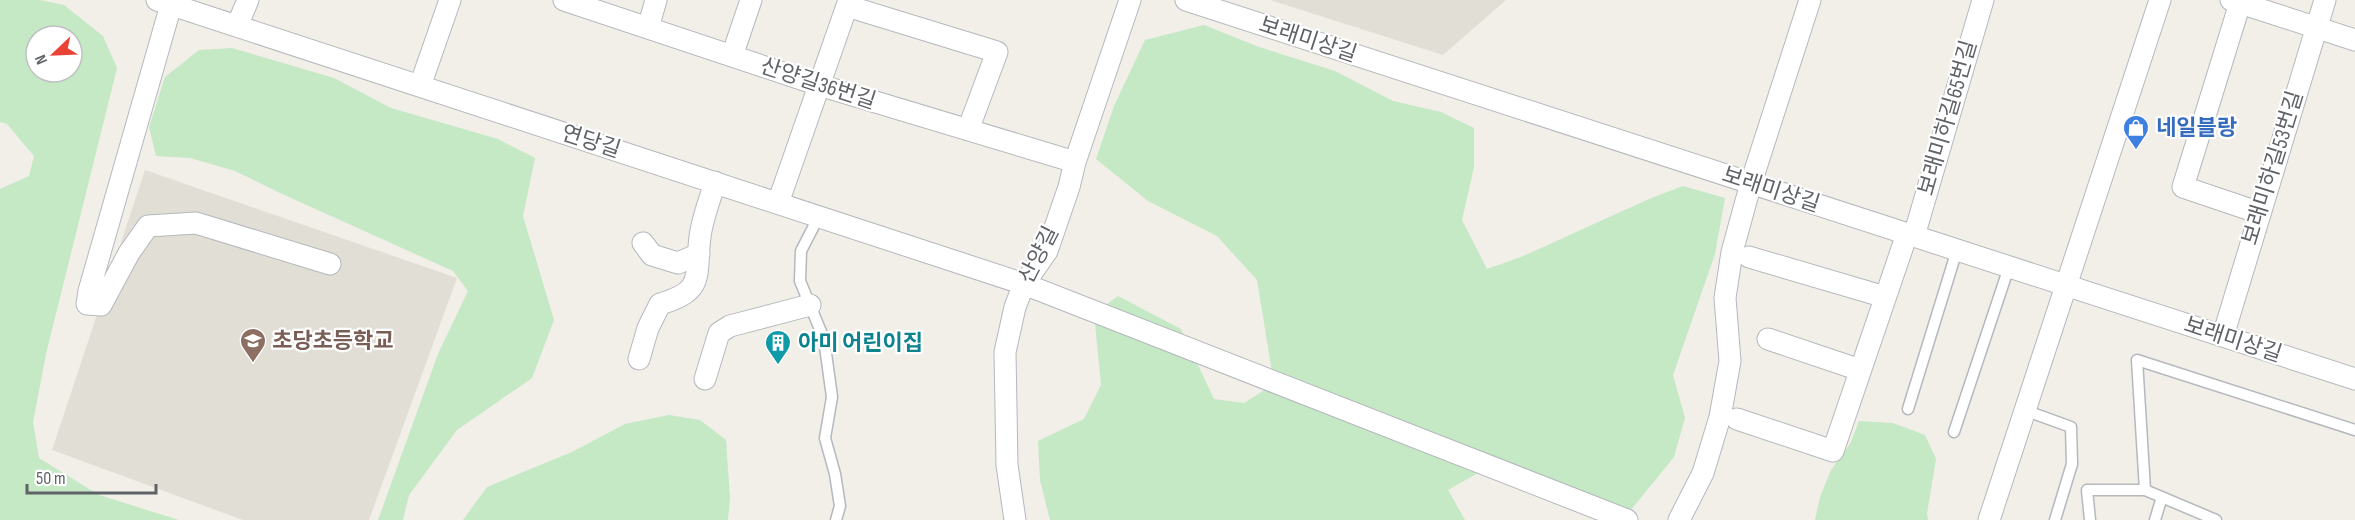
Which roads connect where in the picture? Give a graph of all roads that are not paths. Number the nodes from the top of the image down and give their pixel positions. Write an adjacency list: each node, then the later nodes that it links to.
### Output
1 (450, 0): 21 (street)
2 (564, 0): 17 (street, 산양길36번길)
3 (656, 0): 17 (street)
4 (751, 0): 19 (street)
5 (1186, 0): 25 (street, 보래미상길)
6 (1810, 0): 25 (street)
7 (1983, 0): 29 (street, 보래미하길65번길)
8 (2160, 0): 37 (street)
9 (2325, 0): 16 (street, 보래미하길53번길)
10 (1125, 1): 23 (street, 산양길)
11 (2238, 1): 16 (street); 27 (street)
12 (164, 3): 15 (street, 연당길); 34 (street)
13 (247, 3): 15 (street)
14 (848, 3): 20 (street); 22 (street)
15 (237, 26): 21 (street, 연당길)
16 (2316, 27): 18 (street); 27 (street, 보래미하길53번길)
17 (648, 28): 19 (street, 산양길36번길)
18 (2355, 40)
19 (732, 56): 20 (street, 산양길36번길)
20 (819, 85): 22 (street, 산양길36번길); 26 (street)
21 (420, 86): 24 (street, 연당길)
22 (968, 130): 23 (street, 산양길36번길)
23 (1075, 162): 36 (street, 산양길)
24 (715, 182): 26 (street, 연당길); 32 (street)
25 (1751, 183): 29 (street, 보래미상길); 56 (street)
26 (778, 203): 28 (street, 연당길)
27 (2260, 213): 40 (street, 보래미하길53번길)
28 (819, 216): 36 (street, 연당길); 39 (lane)
29 (1910, 235): 31 (street, 보래미상길); 38 (street, 보래미하길65번길)
30 (643, 243): 32 (street)
31 (1957, 250): 35 (street, 보래미상길); 46 (lane)
32 (699, 254): 42 (street)
33 (1749, 257): 38 (street)
34 (330, 264)
35 (2009, 267): 37 (street, 보래미상길); 50 (lane)
36 (1024, 284): 54 (street, 산양길); 55 (street, 연당길)
37 (2065, 285): 40 (street, 보래미상길); 47 (street)
38 (1885, 297): 43 (street, 보래미하길65번길)
39 (810, 305): 44 (street); 53 (lane)
40 (2223, 336): 45 (street, 보래미상길)
41 (1768, 339): 43 (street)
42 (639, 359)
43 (1860, 370): 48 (street, 보래미하길65번길)
44 (705, 379)
45 (2355, 379)
46 (1908, 409)
47 (2024, 410): 57 (street); 58 (lane)
48 (1737, 419)
49 (2355, 430): 51 (lane)
50 (1954, 432)
51 (2145, 490): 52 (lane); 59 (lane)
52 (2162, 497): 60 (lane); 61 (lane)
53 (836, 520)
54 (1014, 520)
55 (1627, 520)
56 (1679, 520)
57 (1989, 520)
58 (2055, 520)
59 (2090, 520)
60 (2155, 520)
61 (2216, 520)

